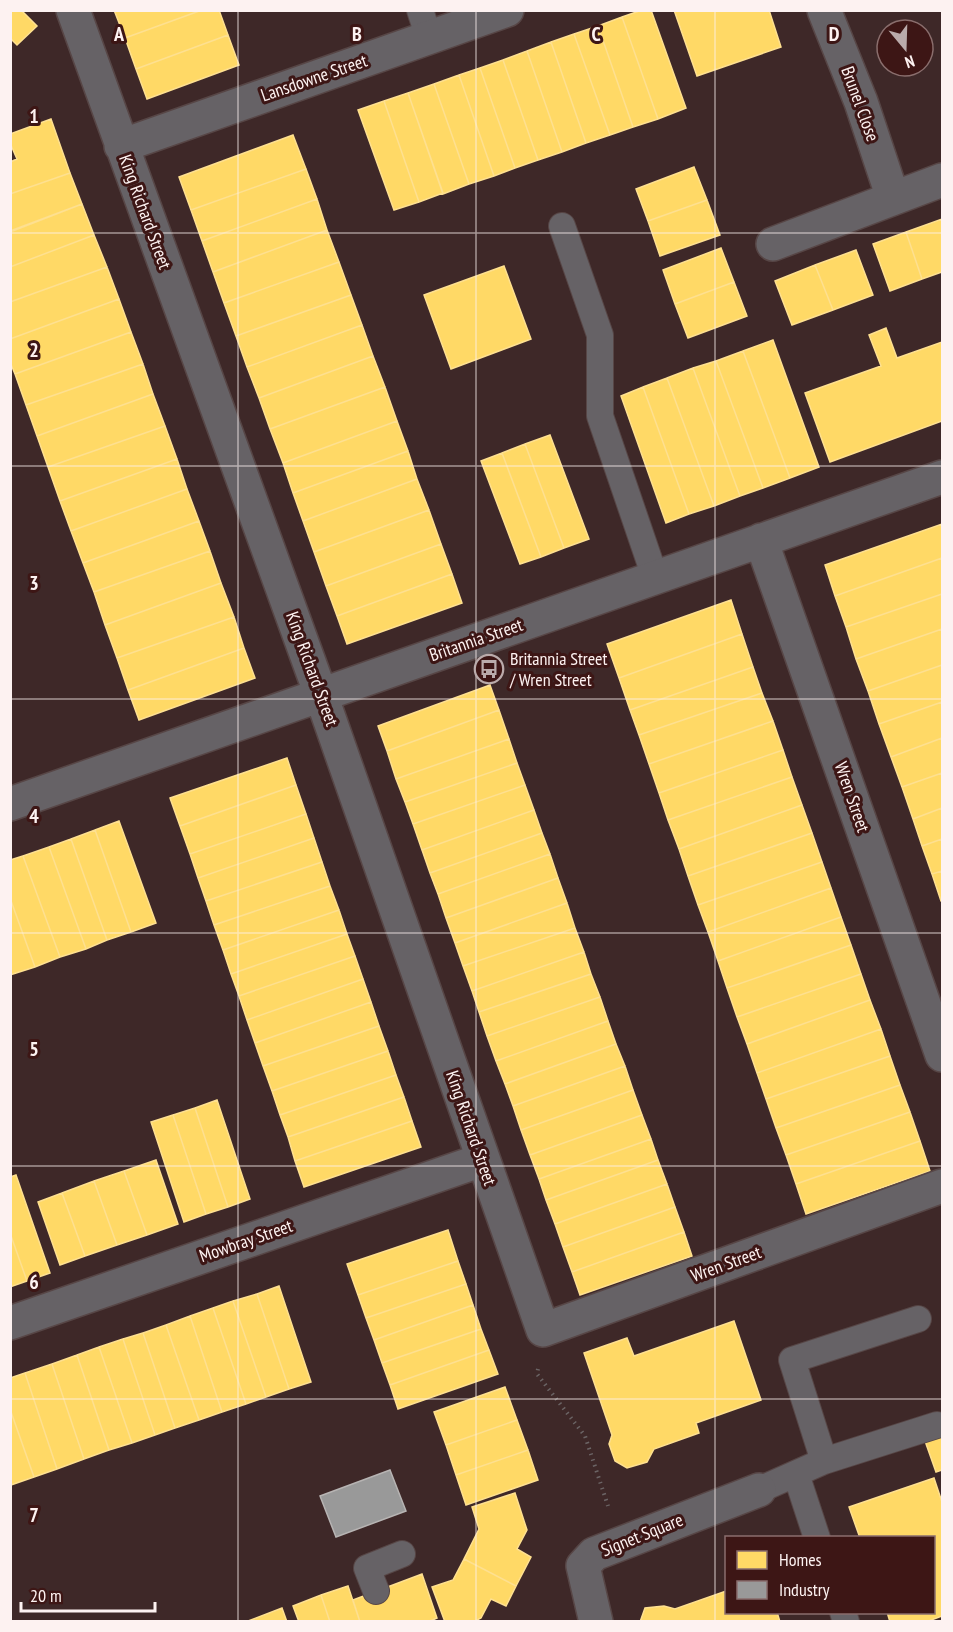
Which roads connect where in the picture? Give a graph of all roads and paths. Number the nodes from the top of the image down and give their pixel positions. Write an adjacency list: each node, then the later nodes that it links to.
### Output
1 (73, 10): 5 (street, King Richard Street)
2 (507, 10): 4 (street, Lansdowne Street)
3 (824, 10): 7 (street, Brunel Close)
4 (425, 24): 5 (street, Lansdowne Street)
5 (121, 146): 13 (street, King Richard Street)
6 (942, 180): 7 (street)
7 (893, 198): 9 (street)
8 (562, 226): 12 (lane)
9 (773, 244)
10 (942, 477): 11 (street, Britannia Street)
11 (761, 540): 12 (street, Britannia Street); 15 (street, Wren Street)
12 (655, 577): 13 (street, Britannia Street)
13 (321, 695): 14 (street, Britannia Street); 16 (street, King Richard Street)
14 (10, 804)
15 (942, 1055)
16 (482, 1160): 19 (street, Mowbray Street); 20 (street, King Richard Street)
17 (942, 1186): 20 (street, Wren Street)
18 (918, 1319): 22 (lane)
19 (10, 1323)
20 (543, 1330): 26 (path)
21 (937, 1425): 22 (lane)
22 (824, 1461): 23 (lane)
23 (796, 1474): 24 (lane); 25 (lane)
24 (759, 1490): 26 (street, Signet Square)
25 (817, 1536)
26 (620, 1543): 29 (street, Signet Square)
27 (402, 1554): 28 (lane)
28 (376, 1592)
29 (596, 1622)

